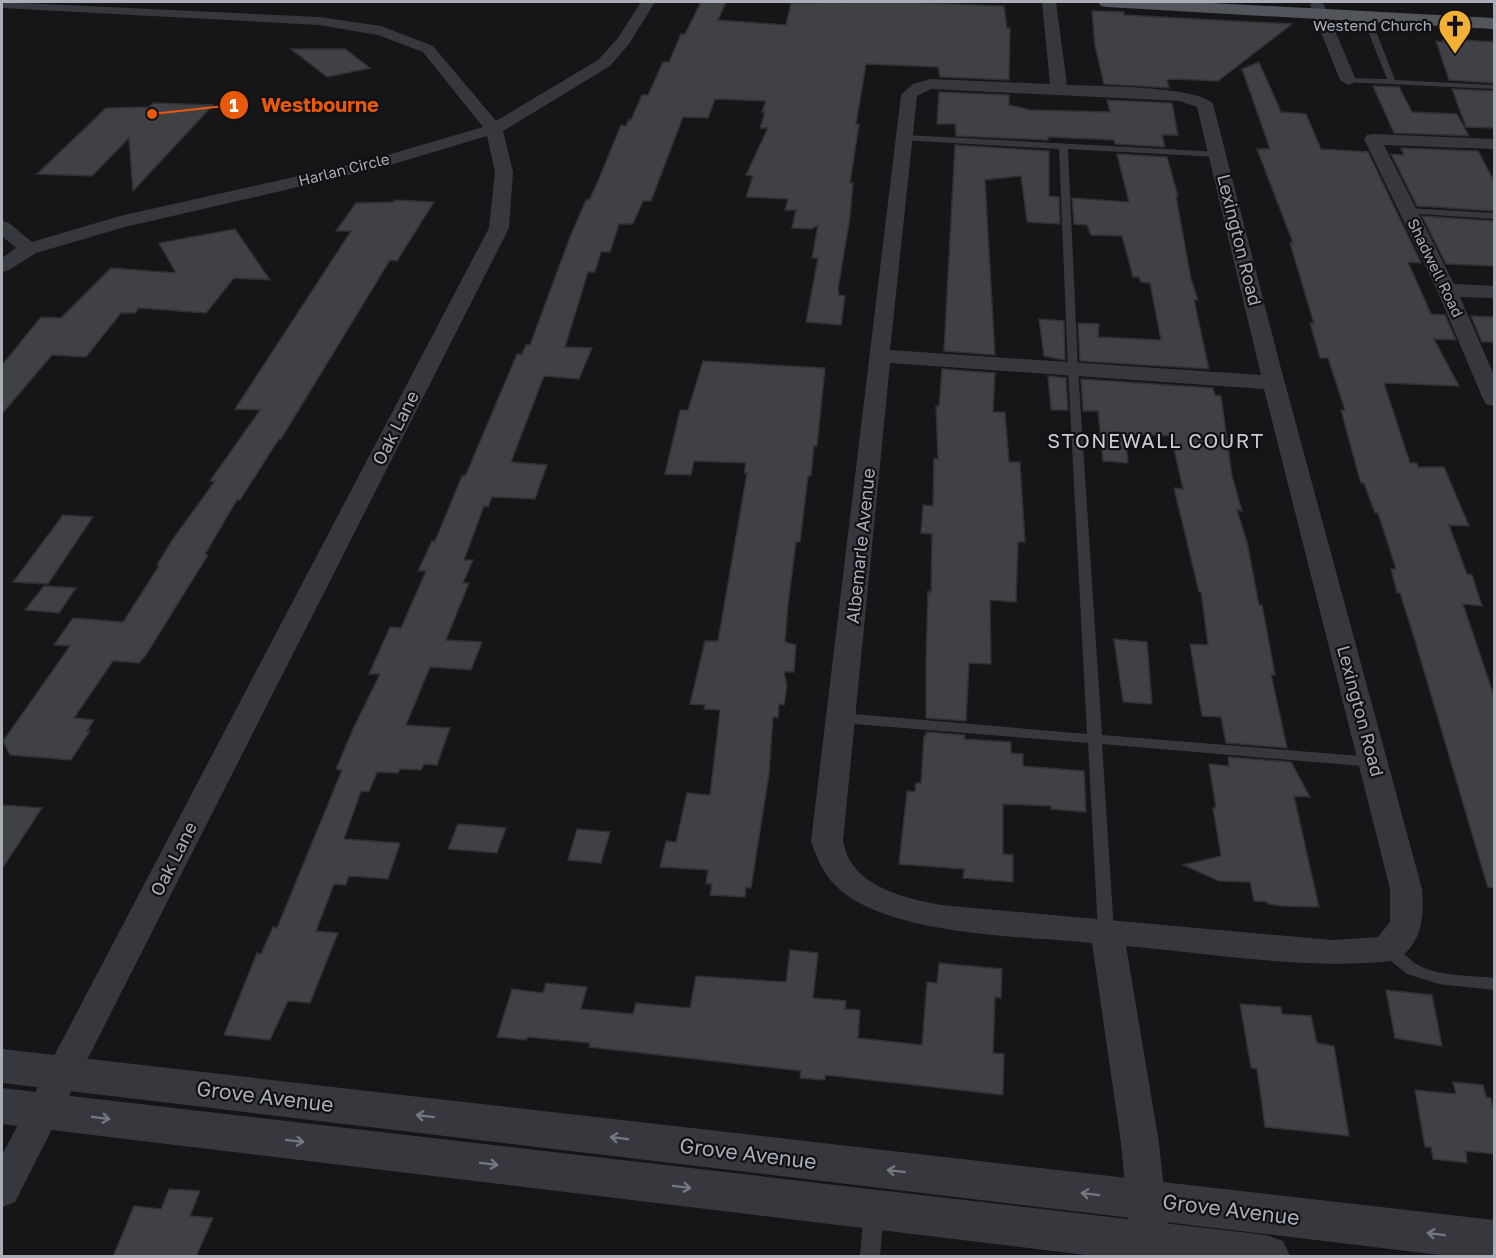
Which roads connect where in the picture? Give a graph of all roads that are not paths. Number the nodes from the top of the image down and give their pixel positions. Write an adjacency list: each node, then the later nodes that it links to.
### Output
1 (648, 2): 15 (street, Harlan Circle)
2 (1049, 2): 14 (street)
3 (1107, 2): 6 (main road)
4 (1245, 2): 7 (main road)
5 (2, 4): 15 (street, Oak Lane)
6 (1211, 5): 7 (main road)
7 (1318, 10): 8 (main road); 9 (main road); 11 (street)
8 (1494, 15)
9 (1494, 24)
10 (1372, 31): 12 (lane)
11 (1348, 80): 12 (lane)
12 (1392, 82): 13 (lane)
13 (1494, 87)
14 (1059, 88): 16 (street, Albemarle Avenue); 20 (street, Lexington Road)
15 (494, 129): 25 (street, Harlan Circle); 41 (street, Oak Lane)
16 (904, 138): 19 (lane); 29 (street, Albemarle Avenue)
17 (1375, 144): 18 (street); 21 (street); 22 (street, Shadwell Road)
18 (1494, 144)
19 (1063, 146): 20 (lane); 30 (lane)
20 (1218, 154): 32 (street, Lexington Road)
21 (1494, 156)
22 (1408, 211): 23 (lane); 27 (street, Shadwell Road)
23 (1494, 216)
24 (2, 227): 25 (street)
25 (29, 249): 26 (street, Harlan Circle)
26 (2, 266)
27 (1447, 290): 28 (street); 31 (street, Shadwell Road)
28 (1494, 292)
29 (879, 356): 30 (street); 34 (street, Albemarle Avenue)
30 (1073, 369): 32 (street); 35 (lane)
31 (1490, 376): 33 (street, Shadwell Road)
32 (1274, 383): 36 (street, Lexington Road)
33 (1494, 399)
34 (842, 718): 35 (lane); 37 (street, Albemarle Avenue)
35 (1094, 739): 36 (lane); 37 (lane)
36 (1373, 762): 38 (street, Lexington Road)
37 (1106, 932): 38 (street); 44 (street)
38 (1387, 949): 39 (lane)
39 (1494, 984)
40 (2, 1066): 41 (street, Grove Avenue)
41 (36, 1097): 42 (street, Oak Lane); 43 (street, Grove Avenue, one-way to 43); 44 (street, Grove Avenue, one-way to 41)
42 (2, 1191)
43 (874, 1210): 44 (street, Grove Avenue); 46 (lane)
44 (1150, 1234): 45 (street, Grove Avenue, one-way to 44); 47 (street, Grove Avenue)
45 (1494, 1241)
46 (870, 1257)
47 (1266, 1257)

